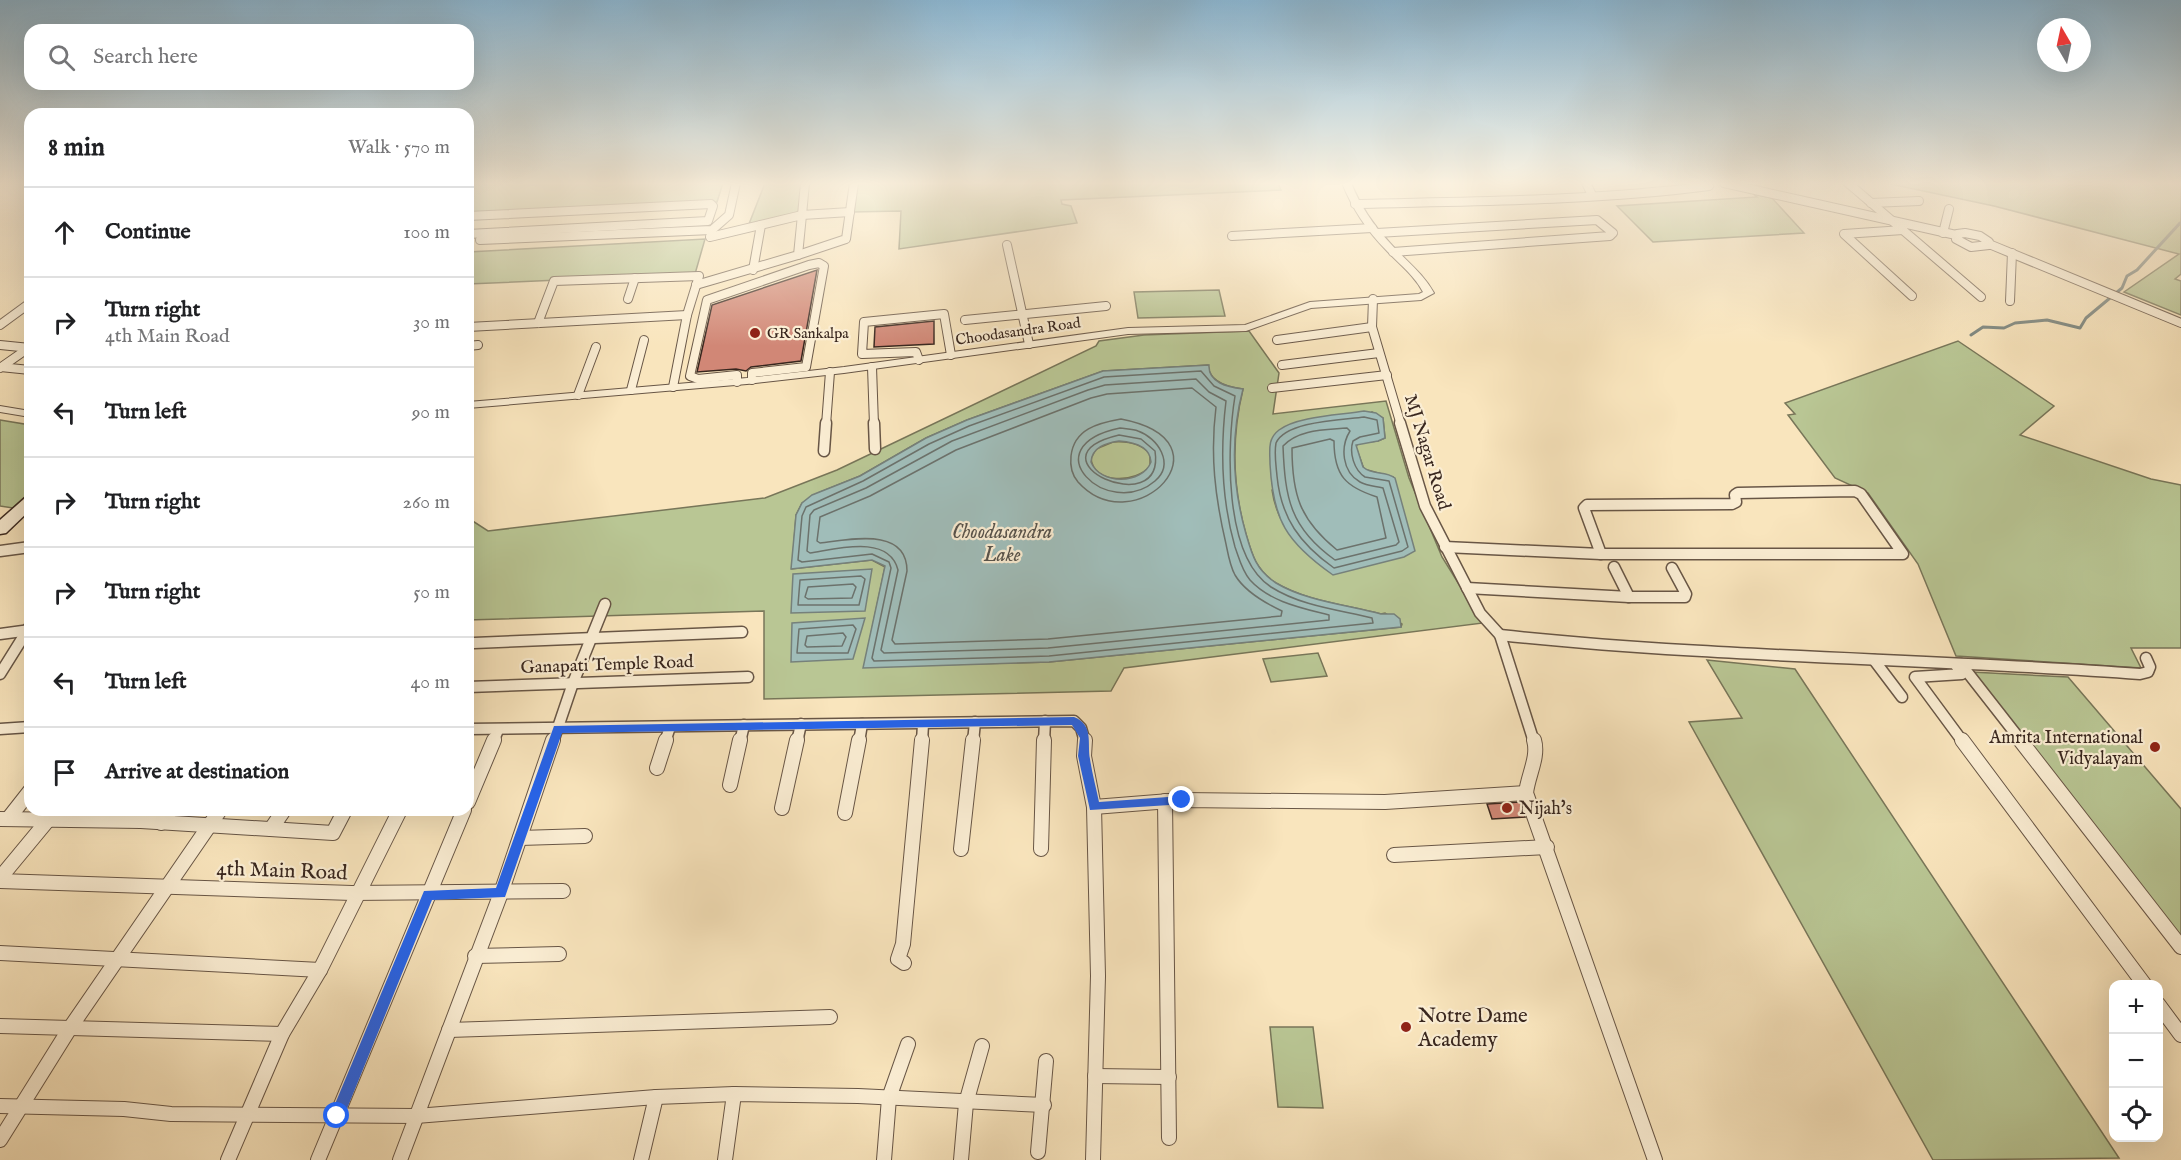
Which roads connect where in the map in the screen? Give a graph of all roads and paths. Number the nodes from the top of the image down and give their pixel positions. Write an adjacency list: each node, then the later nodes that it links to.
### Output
1 (538, 237): 11 (street)
2 (759, 237): 17 (street)
3 (800, 237): 16 (street)
4 (846, 237): 16 (street)
5 (1381, 237): 14 (street, Choodasandra Road)
6 (1595, 237): 14 (street)
7 (1847, 237): 20 (street)
8 (1911, 237): 21 (street)
9 (1957, 237): 12 (street)
10 (1981, 237): 12 (street)
11 (474, 240)
12 (1989, 244): 15 (street)
13 (1008, 245): 28 (street)
14 (1393, 252): 23 (street, Choodasandra Road)
15 (2012, 253): 24 (street); 30 (street)
16 (798, 255): 17 (street)
17 (753, 270): 19 (street)
18 (635, 278): 19 (street); 22 (street); 31 (street)
19 (696, 285): 27 (street)
20 (1912, 296)
21 (1981, 297)
22 (628, 299)
23 (1373, 299): 34 (street, MJ Nagar Road); 37 (street, Choodasandra Road)
24 (2010, 301)
25 (1106, 306): 28 (street)
26 (24, 309): 32 (street)
27 (687, 315): 31 (street); 55 (street)
28 (1023, 315): 29 (street); 37 (street)
29 (965, 320)
30 (2181, 322)
31 (538, 323): 33 (street)
32 (0, 325)
33 (474, 327)
34 (1372, 327): 36 (street); 45 (street, MJ Nagar Road)
35 (644, 340): 57 (street)
36 (1277, 340)
37 (1029, 344): 44 (street, Choodasandra Road)
38 (0, 345): 41 (street)
39 (474, 345): 40 (street)
40 (478, 345)
41 (24, 347)
42 (596, 347): 58 (street)
43 (24, 352): 49 (street)
44 (951, 352): 46 (street, Choodasandra Road); 46 (street)
45 (1379, 353): 47 (street); 52 (street, MJ Nagar Road)
46 (918, 356): 48 (street, Choodasandra Road)
47 (1282, 365)
48 (872, 367): 51 (street, Choodasandra Road); 62 (street)
49 (0, 368): 50 (street)
50 (24, 370)
51 (830, 372): 53 (street, Choodasandra Road); 63 (street)
52 (1387, 375): 56 (street); 66 (street, MJ Nagar Road)
53 (752, 377): 54 (street, Choodasandra Road); 54 (street)
54 (737, 378): 55 (street, Choodasandra Road)
55 (673, 387): 57 (street, Choodasandra Road)
56 (1272, 388)
57 (631, 390): 58 (street, Choodasandra Road)
58 (578, 395): 59 (street, Choodasandra Road)
59 (474, 404)
60 (0, 409): 61 (street)
61 (24, 413)
62 (875, 449)
63 (824, 451)
64 (24, 507): 65 (main road)
65 (0, 529)
66 (1445, 547): 69 (street); 72 (street, MJ Nagar Road)
67 (24, 548): 68 (street)
68 (0, 551)
69 (1601, 554): 69 (street)
70 (1614, 567): 73 (street)
71 (1672, 567): 73 (street)
72 (1467, 588): 73 (street); 78 (street, MJ Nagar Road)
73 (1629, 597)
74 (605, 604): 80 (street)
75 (24, 630): 77 (street)
76 (742, 632): 80 (street)
77 (0, 634)
78 (1500, 635): 83 (street); 105 (street)
79 (24, 637): 85 (street)
80 (591, 639): 81 (street); 87 (street)
81 (474, 643)
82 (2146, 658): 84 (street)
83 (1874, 660): 84 (street); 89 (street)
84 (1961, 669): 136 (street); 143 (street)
85 (0, 674)
86 (747, 677): 87 (street, Ganapati Temple Road)
87 (573, 683): 88 (street, Ganapati Temple Road); 100 (street)
88 (474, 687)
89 (1902, 697)
90 (1045, 721): 91 (street); 108 (street); 128 (street)
91 (975, 722): 94 (street); 127 (street)
92 (801, 724): 93 (street); 95 (street); 109 (street)
93 (862, 724): 94 (street); 110 (street)
94 (923, 724): 141 (street)
95 (744, 725): 97 (street); 103 (street)
96 (24, 727): 98 (street)
97 (670, 727): 100 (street); 102 (street)
98 (0, 729)
99 (474, 729): 101 (street)
100 (558, 729): 101 (street); 125 (street)
101 (498, 730): 104 (street)
102 (657, 768)
103 (730, 784)
104 (474, 788)
105 (1526, 793): 107 (street); 126 (street)
106 (24, 797): 119 (street)
107 (1166, 801): 108 (street); 155 (street)
108 (1094, 807): 154 (street)
109 (782, 808)
110 (844, 813)
111 (112, 816): 120 (street)
112 (166, 816): 121 (street)
113 (216, 816): 122 (street)
114 (280, 816): 123 (street)
115 (342, 816): 123 (street)
116 (397, 816): 134 (street)
117 (461, 816): 135 (street)
118 (59, 817): 119 (street); 120 (street); 130 (street)
119 (4, 819)
120 (108, 821): 121 (street)
121 (161, 823): 122 (street)
122 (210, 825): 123 (street); 131 (street)
123 (271, 829)
124 (585, 836): 125 (street)
125 (520, 838): 133 (street)
126 (1547, 847): 129 (street); 177 (street)
127 (962, 849)
128 (1041, 849)
129 (1394, 855)
130 (0, 879): 131 (street, 4th Main Road)
131 (165, 887): 134 (street, 4th Main Road); 140 (street)
132 (563, 891): 133 (street, 4th Main Road)
133 (501, 893): 135 (street, 4th Main Road); 139 (street)
134 (357, 894): 135 (street, 4th Main Road); 142 (street)
135 (428, 895): 164 (street)
136 (2181, 947)
137 (0, 953): 140 (street)
138 (559, 954): 139 (street)
139 (475, 956): 148 (street)
140 (117, 958): 142 (street); 147 (street)
141 (904, 963)
142 (320, 970): 149 (street)
143 (2141, 980)
144 (2163, 1011): 150 (street)
145 (830, 1017): 148 (street)
146 (0, 1026): 147 (street)
147 (70, 1028): 149 (street); 162 (street)
148 (449, 1030): 165 (street)
149 (282, 1034): 163 (street)
150 (2181, 1035)
151 (908, 1044): 158 (street)
152 (982, 1046): 159 (street)
153 (1046, 1061): 160 (street)
154 (1095, 1076): 155 (street); 176 (street)
155 (1168, 1077): 166 (street)
156 (734, 1094): 157 (street); 158 (street); 173 (street)
157 (656, 1097): 165 (street); 172 (street)
158 (889, 1098): 159 (street); 174 (street)
159 (966, 1103): 160 (street); 175 (street)
160 (1044, 1105): 168 (street)
161 (0, 1106): 162 (street)
162 (21, 1107): 163 (street); 167 (street)
163 (249, 1113): 164 (street); 169 (street)
164 (337, 1116): 165 (street); 170 (street)
165 (416, 1116): 171 (street)
166 (1169, 1138)
167 (0, 1140)
168 (1038, 1152)
169 (228, 1160)
170 (318, 1160)
171 (400, 1160)
172 (641, 1160)
173 (725, 1160)
174 (884, 1160)
175 (962, 1160)
176 (1093, 1160)
177 (1655, 1160)

